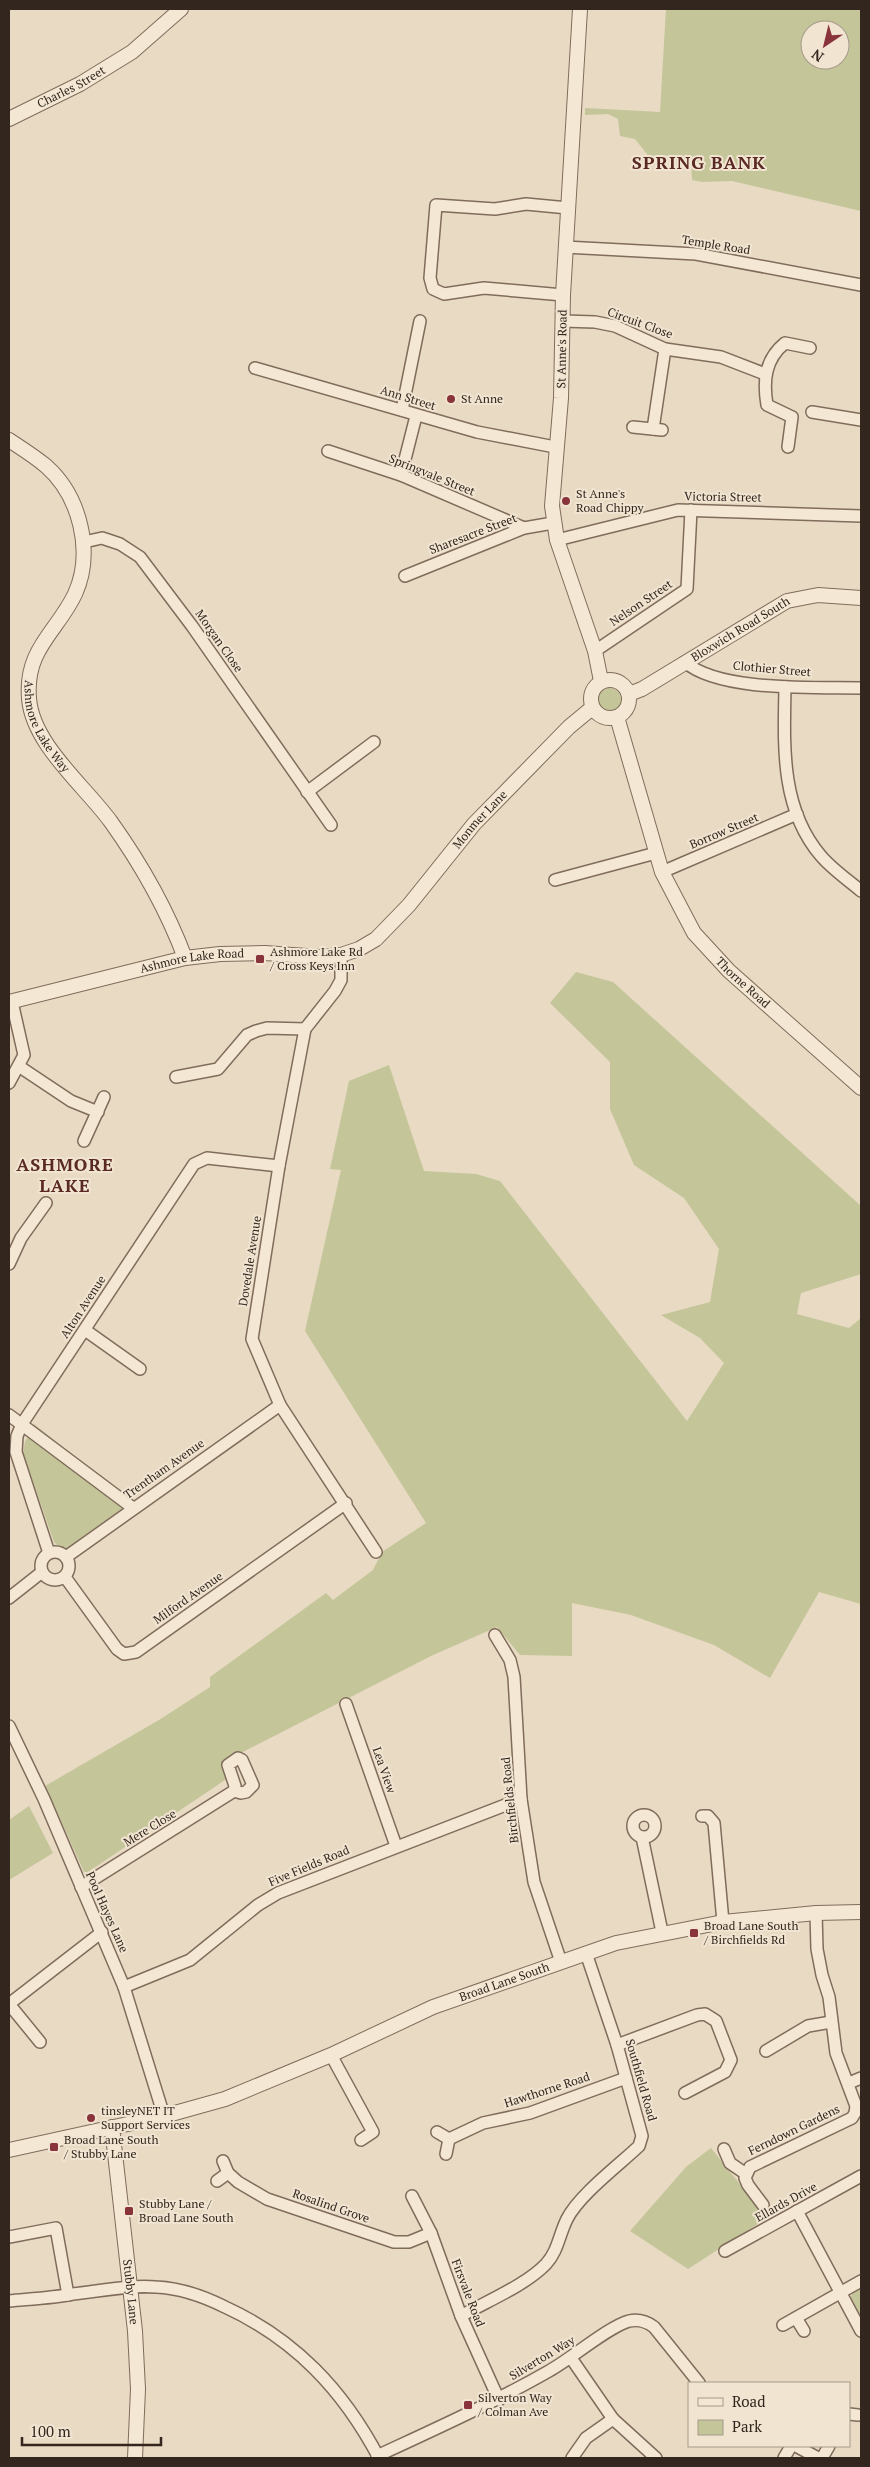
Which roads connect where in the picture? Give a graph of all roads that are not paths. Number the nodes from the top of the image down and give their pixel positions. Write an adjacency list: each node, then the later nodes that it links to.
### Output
1 (181, 9): 3 (street, Charles Street)
2 (580, 9): 4 (street, St Anne's Road)
3 (9, 119)
4 (568, 208): 5 (street, St Anne's Road); 7 (street)
5 (565, 247): 6 (street, Temple Road); 7 (street, St Anne's Road)
6 (861, 285)
7 (563, 295): 9 (street, St Anne's Road)
8 (420, 321): 14 (street)
9 (563, 321): 10 (street, Circuit Close); 20 (street, St Anne's Road)
10 (665, 348): 13 (street, Circuit Close); 18 (street)
11 (810, 348): 13 (street)
12 (255, 368): 14 (street, Ann Street)
13 (765, 374): 21 (street)
14 (402, 410): 16 (street, Ann Street)
15 (812, 412): 17 (street)
16 (416, 416): 20 (street, Ann Street); 23 (street)
17 (861, 420)
18 (633, 427)
19 (9, 440): 29 (street, Ashmore Lake Way)
20 (555, 447): 26 (street, St Anne's Road)
21 (788, 447)
22 (328, 451): 23 (street, Springvale Street)
23 (401, 475): 27 (street, Springvale Street)
24 (691, 510): 25 (street, Victoria Street); 28 (street, Victoria Street); 32 (street, Nelson Street)
25 (861, 516)
26 (553, 523): 27 (street, Sharesacre Street); 28 (street, St Anne's Road)
27 (524, 528): 30 (street, Sharesacre Street)
28 (557, 540): 32 (street, St Anne's Road)
29 (84, 542): 41 (street, Morgan Close); 50 (street, Ashmore Lake Way)
30 (405, 576)
31 (861, 598): 33 (street, Bloxwich Road South)
32 (595, 651): 34 (street, St Anne's Road)
33 (685, 662): 35 (street, Clothier Street); 37 (street, Bloxwich Road South)
34 (601, 681): 37 (street); 38 (street)
35 (785, 687): 36 (street, Clothier Street); 42 (street)
36 (861, 688)
37 (628, 694): 39 (street)
38 (592, 708): 39 (street); 48 (street, Monmer Lane)
39 (617, 717): 44 (street, Thorne Road)
40 (374, 742): 41 (street)
41 (307, 792): 43 (street, Morgan Close)
42 (797, 814): 45 (street, Borrow Street); 47 (street)
43 (331, 825)
44 (656, 853): 45 (street, Thorne Road); 46 (street)
45 (662, 872): 56 (street, Thorne Road)
46 (555, 880)
47 (861, 892)
48 (376, 939): 49 (street, Ashmore Lake Road)
49 (340, 955): 50 (street, Ashmore Lake Road); 52 (street, Dovedale Avenue)
50 (185, 958): 51 (street, Ashmore Lake Road)
51 (10, 1002): 53 (street)
52 (305, 1029): 54 (street); 60 (street, Dovedale Avenue)
53 (20, 1066): 55 (street); 58 (street)
54 (176, 1077)
55 (9, 1083)
56 (861, 1088)
57 (104, 1097): 58 (street)
58 (98, 1112): 59 (street)
59 (84, 1141)
60 (279, 1166): 63 (street, Alton Avenue); 65 (street, Dovedale Avenue)
61 (46, 1203): 62 (street)
62 (9, 1264)
63 (85, 1330): 64 (street); 67 (street, Alton Avenue)
64 (140, 1369)
65 (280, 1405): 68 (street, Dovedale Avenue); 69 (street, Trentham Avenue)
66 (9, 1415): 67 (street)
67 (22, 1424): 69 (street); 71 (street, Alton Avenue)
68 (346, 1503): 70 (street, Dovedale Avenue); 74 (street, Milford Avenue)
69 (133, 1508): 72 (street, Trentham Avenue)
70 (376, 1552)
71 (49, 1554): 72 (street); 73 (street)
72 (66, 1557): 74 (street)
73 (42, 1572): 74 (street); 75 (street)
74 (65, 1577)
75 (9, 1598)
76 (495, 1635): 80 (street, Birchfields Road)
77 (346, 1704): 83 (street, Lea View)
78 (9, 1726): 84 (street, Pool Hayes Lane)
79 (234, 1791): 84 (street, Mere Close)
80 (521, 1799): 83 (street, Five Fields Road); 91 (street, Birchfields Road)
81 (702, 1816): 87 (street)
82 (642, 1837): 89 (street)
83 (396, 1846): 92 (street, Five Fields Road)
84 (81, 1888): 88 (street, Pool Hayes Lane)
85 (861, 1912): 86 (street, Broad Lane South)
86 (816, 1913): 87 (street, Broad Lane South); 94 (street)
87 (723, 1922): 89 (street, Broad Lane South)
88 (102, 1932): 92 (street, Pool Hayes Lane); 93 (street)
89 (662, 1932): 90 (street, Broad Lane South)
90 (586, 1953): 91 (street, Broad Lane South); 96 (street, Southfield Road)
91 (561, 1962): 98 (street, Broad Lane South)
92 (124, 1987): 103 (street, Pool Hayes Lane)
93 (10, 1999): 95 (street)
94 (831, 2022): 97 (street); 101 (street)
95 (40, 2042)
96 (617, 2045): 99 (street, Southfield Road); 102 (street)
97 (766, 2050)
98 (331, 2054): 103 (street, Broad Lane South); 107 (street)
99 (626, 2078): 106 (street, Hawthorne Road); 127 (street, Southfield Road)
100 (861, 2078): 101 (street)
101 (848, 2083): 113 (street, Ferndown Gardens)
102 (684, 2093)
103 (164, 2116): 104 (street, Broad Lane South)
104 (112, 2127): 109 (street, Broad Lane South); 123 (street, Stubby Lane)
105 (437, 2132): 106 (street)
106 (449, 2139): 110 (street)
107 (361, 2140)
108 (724, 2149): 113 (street)
109 (9, 2150)
110 (446, 2154)
111 (223, 2162): 112 (street, Rosalind Grove)
112 (228, 2173): 115 (street); 119 (street, Rosalind Grove)
113 (746, 2174): 117 (street, Ferndown Gardens)
114 (861, 2176): 118 (street, Ellards Drive)
115 (217, 2181)
116 (412, 2196): 119 (street, Firsvale Road)
117 (763, 2205)
118 (797, 2211): 121 (street, Ellards Drive); 124 (street)
119 (431, 2233): 127 (street, Firsvale Road)
120 (9, 2237): 125 (street)
121 (725, 2251)
122 (861, 2281): 124 (street)
123 (130, 2286): 125 (street); 139 (street); 140 (street, Stubby Lane)
124 (842, 2293): 128 (street); 131 (street)
125 (68, 2295): 126 (street)
126 (9, 2301)
127 (461, 2316): 134 (street, Firsvale Road)
128 (796, 2318): 129 (street); 130 (street)
129 (783, 2325)
130 (804, 2330)
131 (861, 2331)
132 (571, 2358): 133 (street, Silverton Way); 134 (street, Silverton Way); 135 (street)
133 (698, 2382)
134 (499, 2400): 139 (street, Silverton Way)
135 (613, 2419): 141 (street); 142 (street)
136 (790, 2447): 143 (street)
137 (798, 2447): 144 (street)
138 (828, 2447): 145 (street)
139 (378, 2457)
140 (135, 2458)
141 (572, 2458)
142 (656, 2458)
143 (784, 2458)
144 (818, 2458)
145 (822, 2458)

